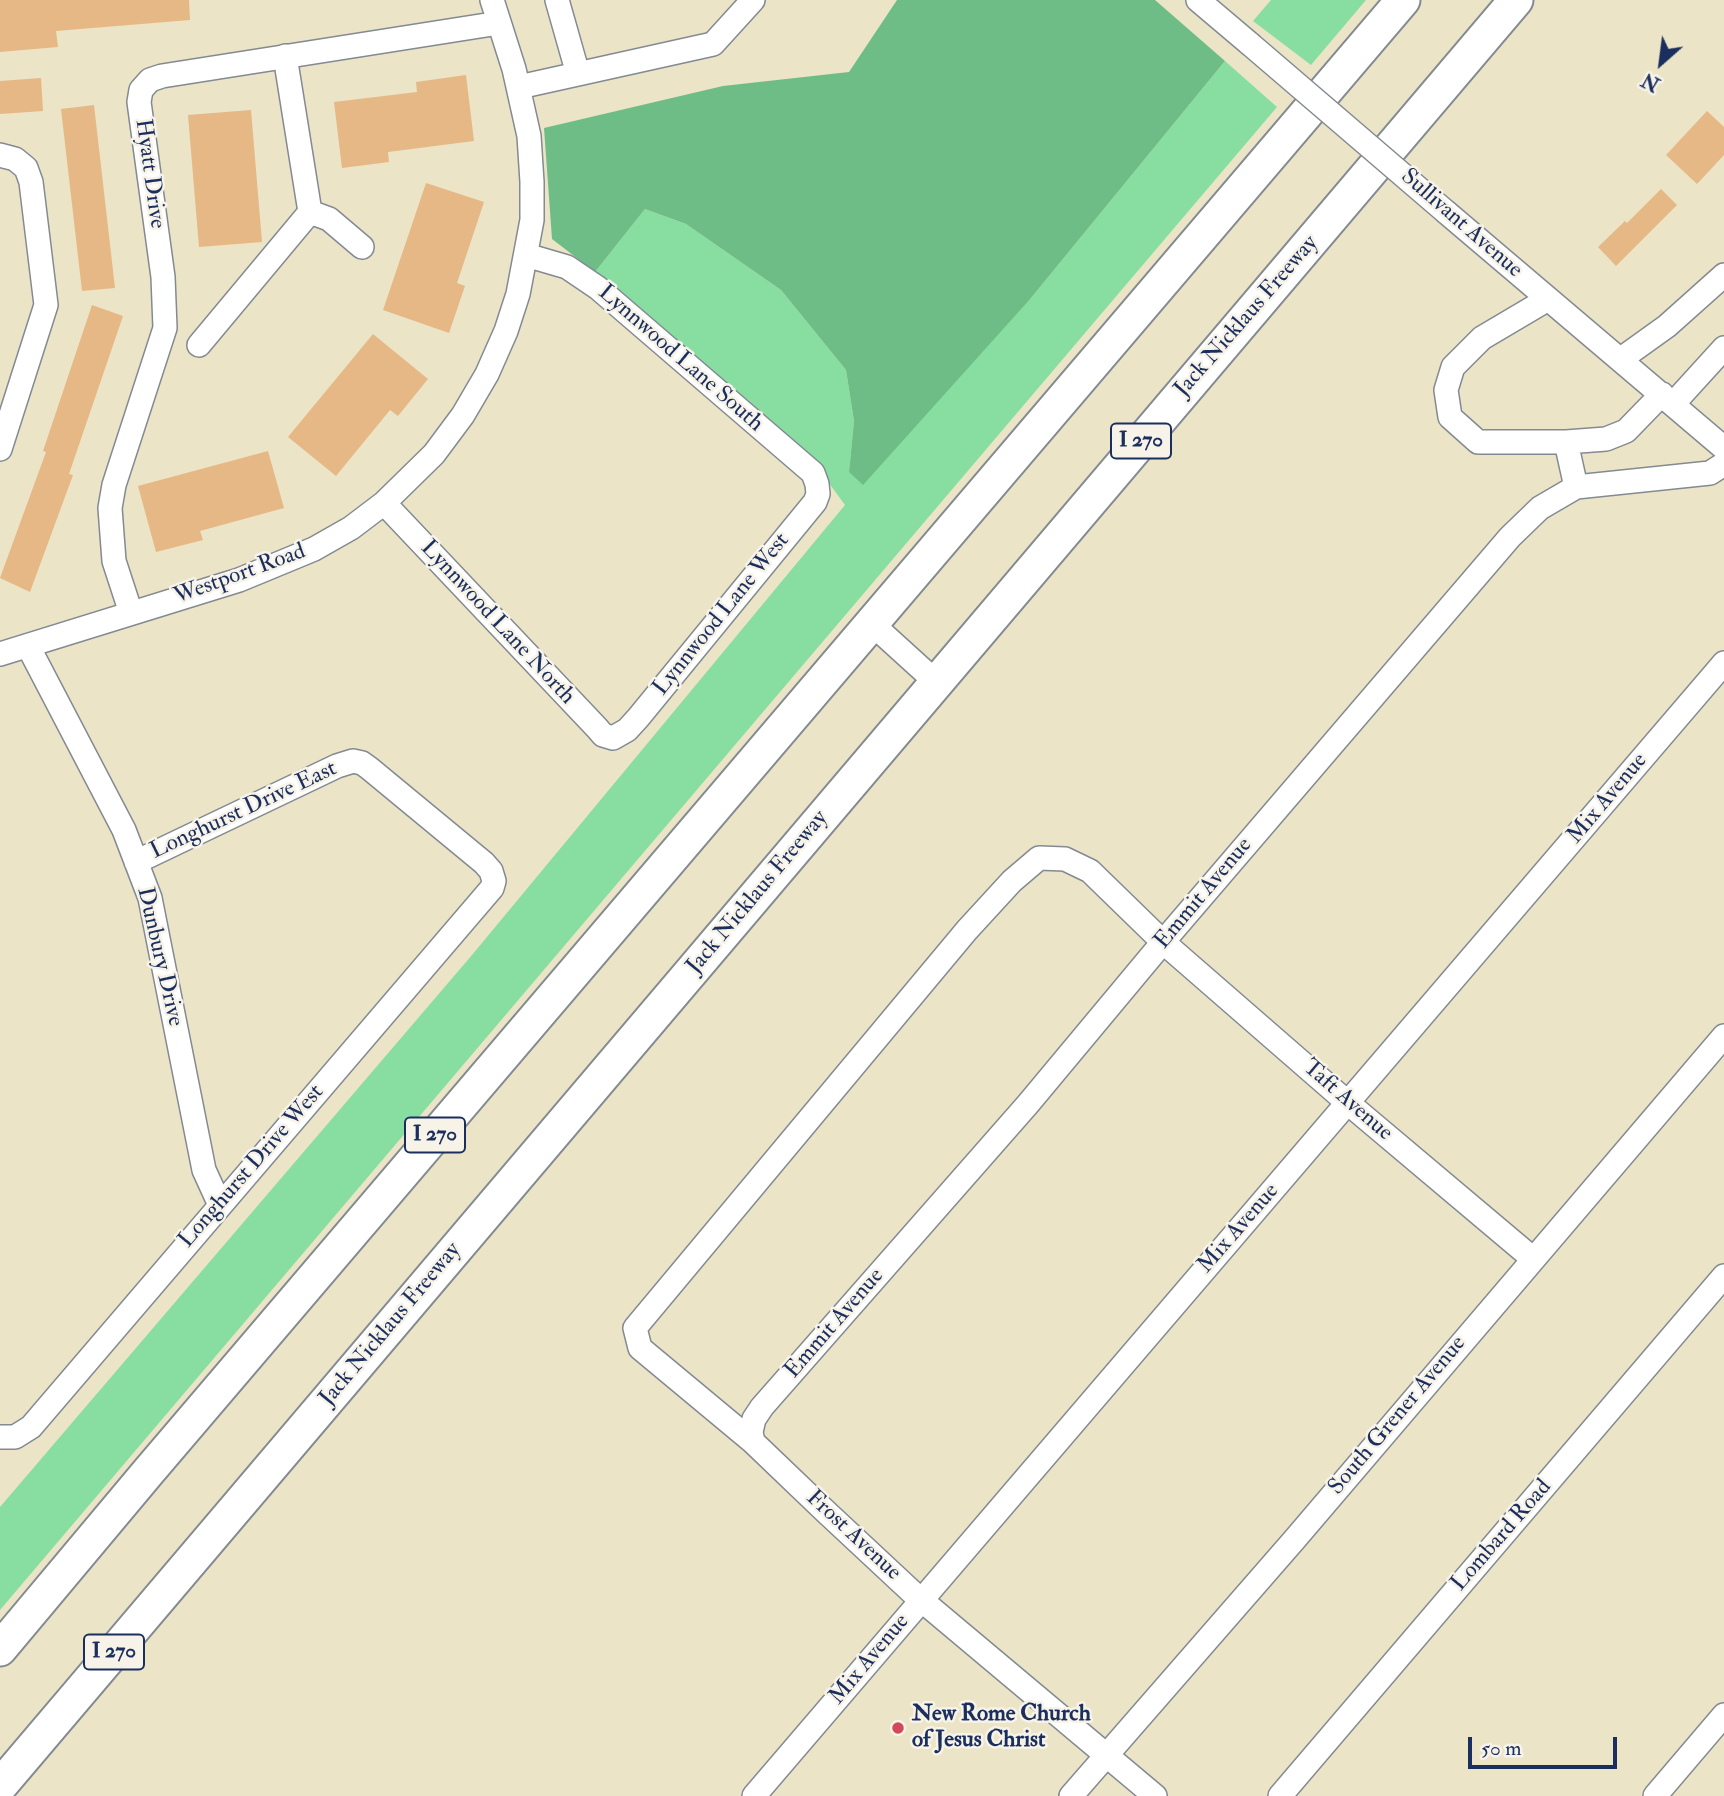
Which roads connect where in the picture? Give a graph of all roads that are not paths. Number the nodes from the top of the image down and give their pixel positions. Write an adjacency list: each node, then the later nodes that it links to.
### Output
1 (492, 0): 7 (street, Westport Road)
2 (557, 0): 9 (street)
3 (753, 0): 9 (street)
4 (1198, 0): 16 (street, Sullivant Avenue, bridge)
5 (1403, 0): 29 (highway, I 270)
6 (1516, 0): 33 (highway, Jack Nicklaus Freeway / I 270)
7 (499, 23): 8 (street, Hyatt Drive); 10 (street, Westport Road)
8 (285, 56): 12 (street); 28 (street, Hyatt Drive)
9 (578, 74): 10 (street)
10 (519, 87): 14 (street, Westport Road)
11 (7, 157): 23 (street)
12 (310, 212): 13 (street); 17 (street)
13 (362, 247)
14 (526, 255): 25 (street, Lynnwood Lane South); 27 (street, Westport Road)
15 (1724, 275): 19 (street)
16 (1548, 299): 19 (street, Sullivant Avenue); 21 (street)
17 (199, 345)
18 (1724, 348): 20 (street)
19 (1621, 359): 20 (street, Sullivant Avenue)
20 (1668, 399): 21 (street); 22 (street, Sullivant Avenue)
21 (1566, 442): 26 (street)
22 (1724, 448)
23 (0, 449)
24 (1724, 464): 26 (street, Emmit Avenue)
25 (817, 484): 34 (street, Lynnwood Lane West)
26 (1576, 487): 37 (street, Emmit Avenue)
27 (384, 503): 28 (street, Westport Road); 34 (street, Lynnwood Lane North)
28 (131, 613): 30 (street, Westport Road)
29 (871, 623): 33 (street); 46 (highway, I 270)
30 (28, 646): 31 (street, Westport Road); 35 (street, Dunbury Drive)
31 (0, 654)
32 (1724, 663): 39 (street, Mix Avenue)
33 (936, 682): 49 (highway, Jack Nicklaus Freeway / I 270)
34 (613, 738)
35 (136, 862): 36 (street, Longhurst Drive East); 40 (street, Dunbury Drive)
36 (494, 881): 40 (street, Longhurst Drive West)
37 (1163, 942): 39 (street, Taft Avenue); 44 (street, Emmit Avenue); 44 (street, Taft Avenue)
38 (1724, 1035): 41 (street, South Grener Avenue)
39 (1348, 1103): 41 (street, Taft Avenue); 45 (street, Mix Avenue)
40 (219, 1205): 43 (street, Longhurst Drive West)
41 (1532, 1258): 48 (street, South Grener Avenue)
42 (1724, 1276): 53 (street, Lombard Road)
43 (0, 1437)
44 (752, 1437): 45 (street, Frost Avenue)
45 (921, 1600): 48 (street, Frost Avenue); 50 (street, Mix Avenue)
46 (0, 1649)
47 (1724, 1715): 54 (street)
48 (1106, 1756): 51 (street, South Grener Avenue); 52 (street, Frost Avenue)
49 (0, 1786)
50 (754, 1796)
51 (1072, 1796)
52 (1155, 1796)
53 (1280, 1796)
54 (1655, 1796)

